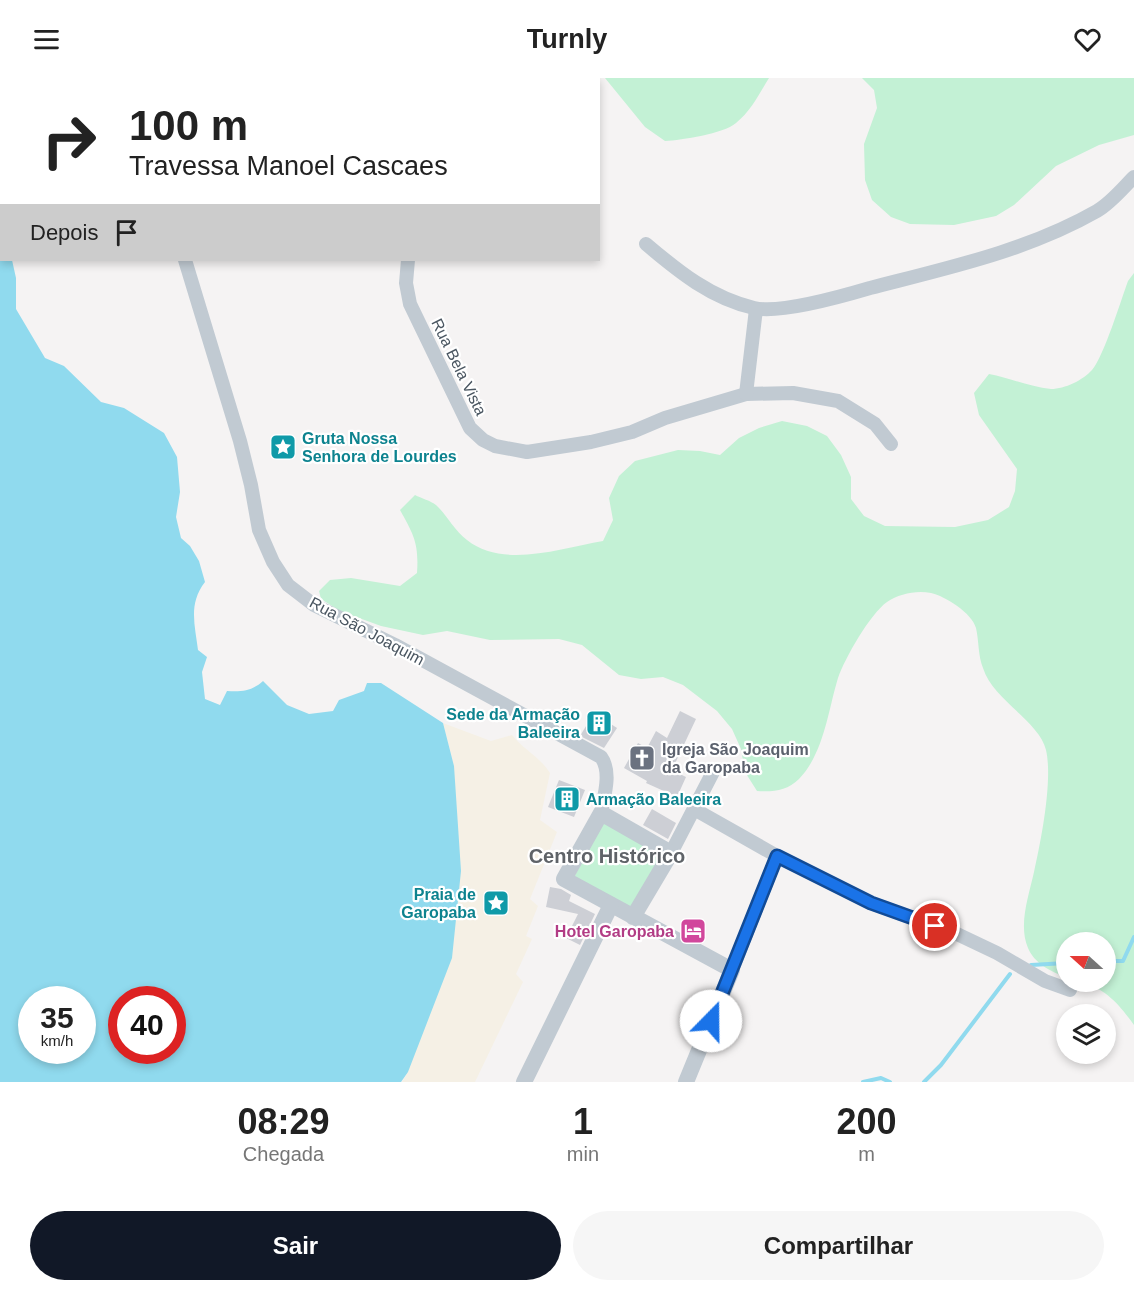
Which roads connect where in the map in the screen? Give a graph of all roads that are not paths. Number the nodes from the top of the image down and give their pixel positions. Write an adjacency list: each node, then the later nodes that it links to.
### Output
1 (1134, 177): 5 (street)
2 (646, 244): 5 (street)
3 (185, 261): 10 (street, Rua São Joaquim)
4 (408, 261): 6 (street, Rua Bela Vista)
5 (756, 309): 6 (street)
6 (746, 394): 7 (street, Rua Bela Vista)
7 (891, 444)
8 (713, 772): 9 (street)
9 (694, 809): 11 (street); 12 (street)
10 (601, 813): 11 (street); 13 (street, Rua São Joaquim)
11 (671, 853): 14 (street)
12 (777, 856): 15 (street); 16 (street)
13 (611, 905): 14 (street); 17 (street)
14 (633, 917): 15 (street)
15 (732, 970): 18 (street)
16 (1056, 985)
17 (524, 1082)
18 (686, 1082)

